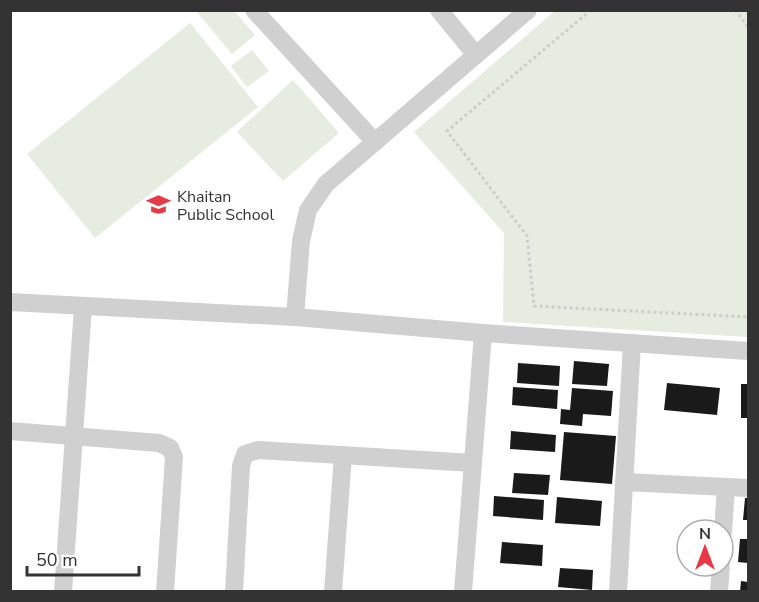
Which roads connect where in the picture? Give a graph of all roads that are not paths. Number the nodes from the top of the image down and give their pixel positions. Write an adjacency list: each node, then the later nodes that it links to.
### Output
1 (254, 10): 5 (street)
2 (439, 10): 4 (street)
3 (528, 10): 4 (street)
4 (476, 55): 5 (street)
5 (375, 142): 8 (street)
6 (10, 302): 7 (street)
7 (82, 307): 8 (street); 13 (street)
8 (295, 317): 9 (street)
9 (483, 333): 10 (street); 15 (street)
10 (632, 343): 11 (street); 16 (street)
11 (748, 351)
12 (10, 431): 13 (street)
13 (74, 437): 20 (street); 21 (street)
14 (343, 455): 15 (street); 22 (street); 23 (street)
15 (473, 463): 24 (street)
16 (624, 482): 17 (street); 25 (street)
17 (726, 487): 18 (street); 19 (street)
18 (748, 488)
19 (724, 518)
20 (63, 591)
21 (165, 591)
22 (234, 591)
23 (333, 591)
24 (463, 591)
25 (618, 591)

